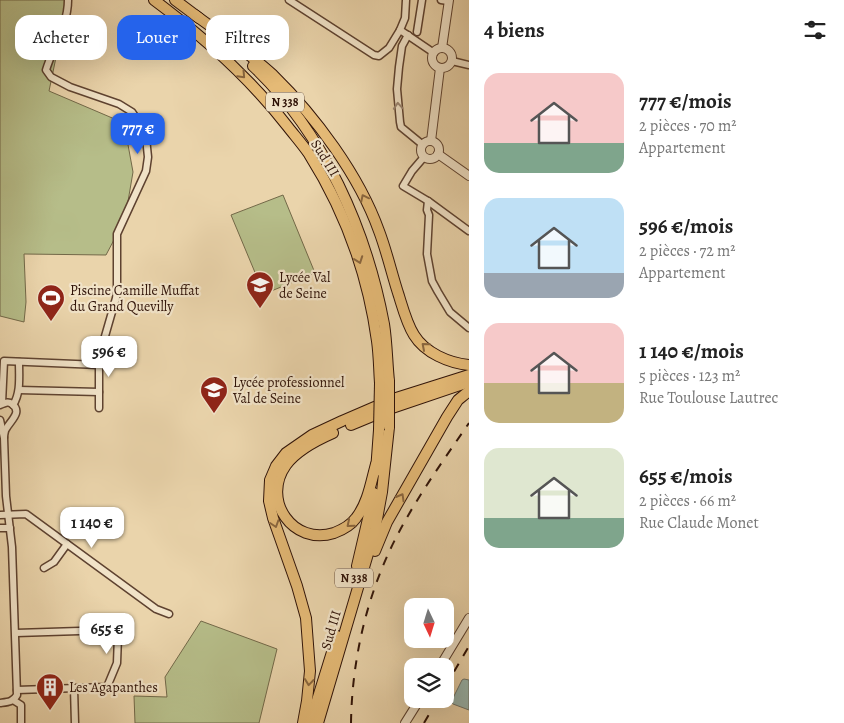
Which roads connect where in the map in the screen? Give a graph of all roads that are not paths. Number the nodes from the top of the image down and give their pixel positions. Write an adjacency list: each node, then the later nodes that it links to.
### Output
1 (68, 0): 28 (street)
2 (154, 0): 31 (highway, Sud III / N 338, one-way to 31)
3 (174, 0): 8 (highway, Sud III / N 338)
4 (290, 0): 11 (street)
5 (406, 0): 11 (street)
6 (422, 0): 12 (street)
7 (446, 0): 14 (street)
8 (195, 15)
9 (196, 16): 31 (highway, Sud III / N 338)
10 (196, 16): 29 (highway, one-way to 10)
11 (400, 30): 13 (street)
12 (417, 32)
13 (408, 35): 15 (street); 20 (street, one-way to 13)
14 (442, 48): 15 (street); 16 (street)
15 (434, 53): 18 (street)
16 (452, 61): 17 (street); 18 (street)
17 (469, 66)
18 (440, 68): 19 (street)
19 (430, 141): 20 (street); 21 (street)
20 (422, 145): 22 (street)
21 (438, 154): 22 (street); 23 (street)
22 (424, 157): 24 (street)
23 (469, 176)
24 (428, 201): 25 (street); 26 (street)
25 (469, 231)
26 (469, 328)
27 (19, 362): 28 (street); 33 (street); 36 (street)
28 (99, 365): 35 (street)
29 (469, 365)
30 (469, 375): 62 (highway, one-way to 62)
31 (384, 382): 41 (highway, N 338, bridge)
32 (469, 382): 43 (highway, one-way to 32)
33 (19, 390): 35 (street); 37 (street)
34 (469, 390): 50 (highway, one-way to 34)
35 (99, 392): 38 (street)
36 (1, 404): 37 (street)
37 (13, 405): 40 (street)
38 (99, 408)
39 (0, 420): 40 (street); 42 (street)
40 (12, 421): 42 (street)
41 (384, 428): 43 (highway, Sud III / N 338); 50 (highway, Sud III / N 338)
42 (4, 438): 45 (street)
43 (376, 464): 63 (highway, Sud III / N 338)
44 (0, 515): 45 (street)
45 (8, 515): 47 (street); 48 (street)
46 (0, 528): 47 (street)
47 (10, 528): 53 (street)
48 (67, 544): 49 (street); 51 (street)
49 (44, 568)
50 (363, 571): 64 (highway, Sud III / N 338)
51 (168, 614)
52 (469, 618): 54 (street)
53 (16, 633): 55 (street); 56 (street)
54 (445, 658)
55 (74, 688): 56 (street); 61 (street)
56 (17, 690): 57 (street)
57 (13, 700): 58 (street); 60 (street)
58 (0, 703)
59 (414, 708): 65 (street)
60 (21, 723)
61 (75, 723)
62 (303, 723)
63 (310, 723)
64 (318, 723)
65 (405, 723)

